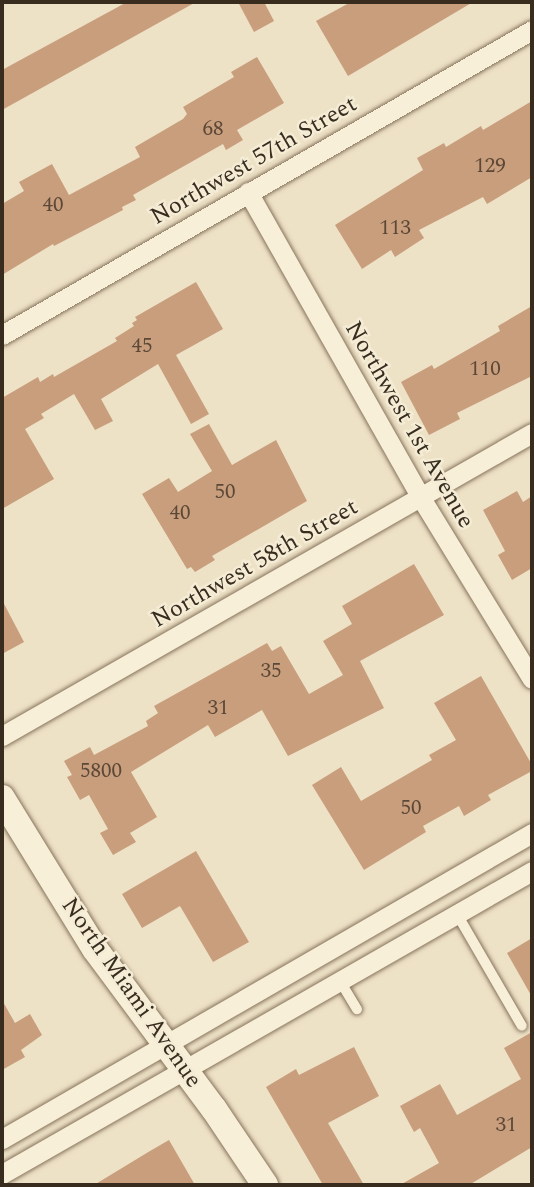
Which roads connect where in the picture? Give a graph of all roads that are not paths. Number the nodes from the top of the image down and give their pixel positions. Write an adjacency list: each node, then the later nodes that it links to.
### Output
1 (532, 30): 2 (street, Northwest 57th Street)
2 (248, 192): 3 (street, Northwest 57th Street); 5 (street, Northwest 1st Avenue)
3 (2, 335)
4 (532, 433): 5 (street, Northwest 58th Street)
5 (421, 498): 6 (street, Northwest 1st Avenue); 7 (street, Northwest 58th Street)
6 (532, 679)
7 (2, 736)
8 (2, 798): 15 (main road, North Miami Avenue)
9 (532, 833): 15 (street)
10 (532, 871): 11 (street)
11 (457, 914): 12 (street); 14 (lane)
12 (340, 981): 13 (lane); 16 (street)
13 (357, 1009)
14 (522, 1026)
15 (165, 1046): 16 (main road, North Miami Avenue); 17 (street)
16 (184, 1070): 18 (street); 19 (main road, North Miami Avenue)
17 (2, 1139)
18 (2, 1174)
19 (265, 1185)

